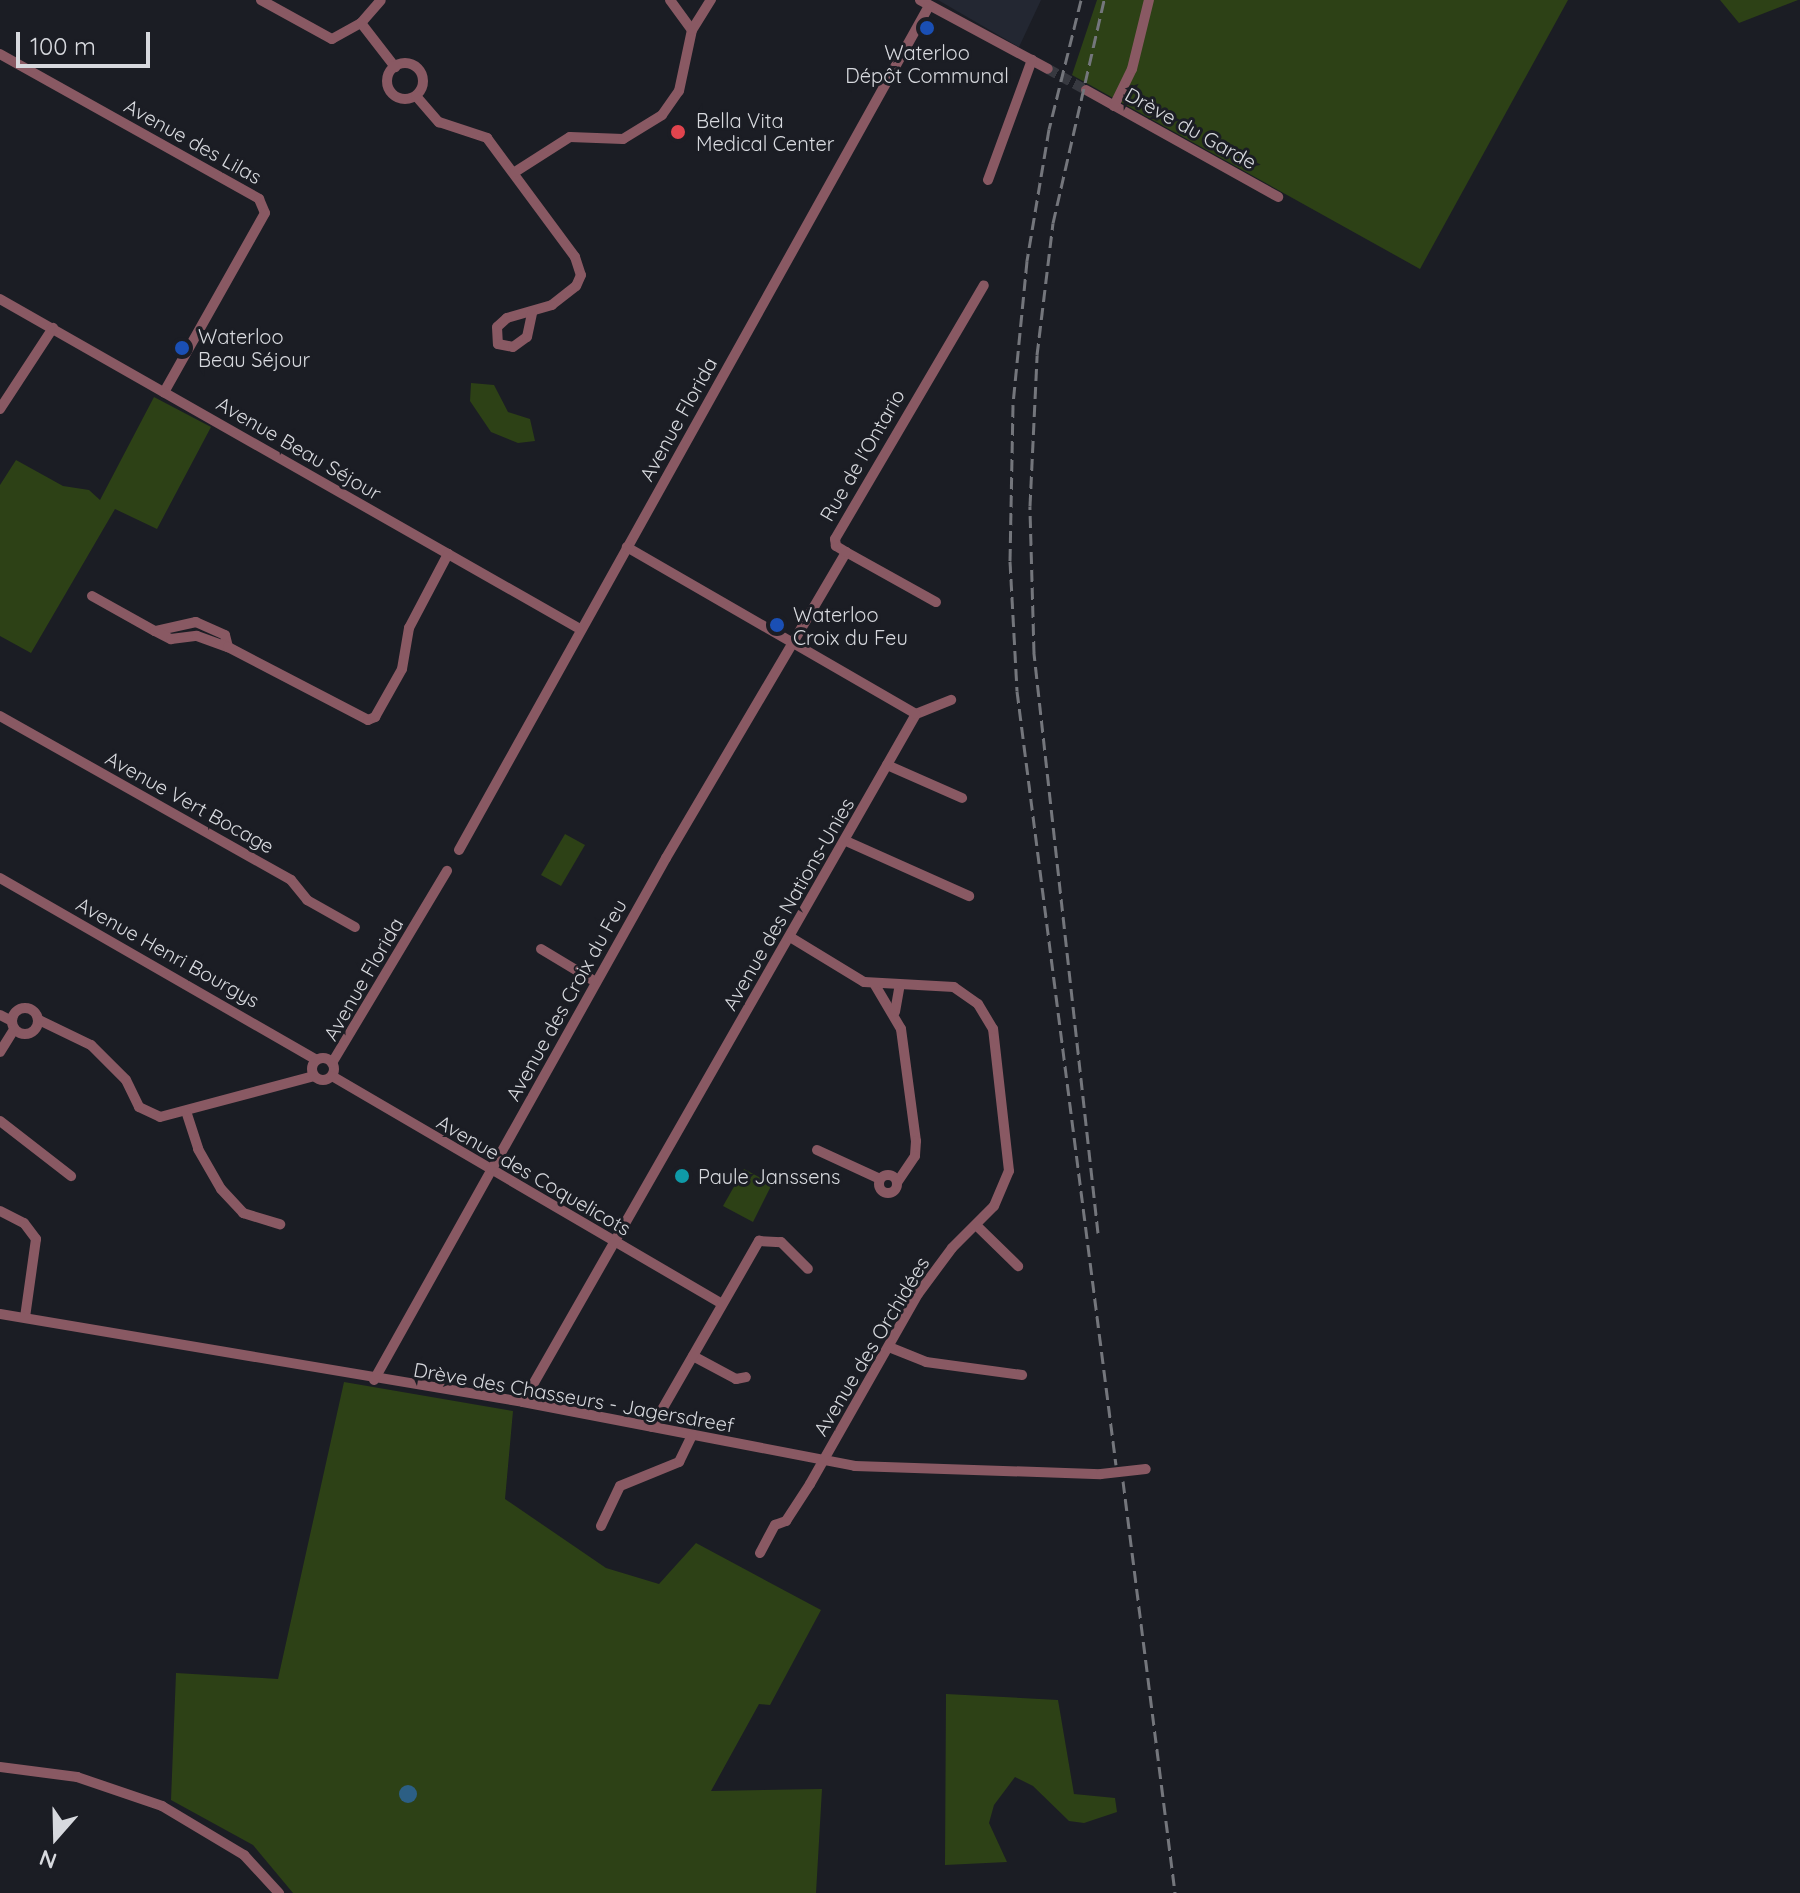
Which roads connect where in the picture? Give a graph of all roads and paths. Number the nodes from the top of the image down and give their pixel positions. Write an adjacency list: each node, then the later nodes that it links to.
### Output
1 (261, 0): 7 (street)
2 (381, 0): 7 (street)
3 (670, 0): 8 (street)
4 (711, 0): 8 (street)
5 (1149, 0): 15 (street)
6 (924, 3): 10 (street); 25 (street, Avenue Florida)
7 (361, 23): 11 (street)
8 (692, 30): 16 (street)
9 (0, 54): 23 (street, Avenue des Lilas)
10 (1032, 60): 12 (street); 17 (street)
11 (395, 67): 14 (street); 14 (street)
12 (1048, 69)
13 (1086, 90): 15 (street, Drève du Garde)
14 (416, 96): 16 (street)
15 (1114, 106): 18 (street, Drève du Garde)
16 (515, 172): 21 (street)
17 (988, 180)
18 (1278, 197)
19 (984, 285): 26 (street, Rue de l'Ontario)
20 (0, 299): 22 (street, Avenue Beau Séjour)
21 (532, 313)
22 (53, 328): 23 (street, Avenue Beau Séjour); 24 (street)
23 (164, 392): 27 (street, Avenue Beau Séjour)
24 (0, 409)
25 (627, 547): 31 (street, Avenue Florida); 34 (street)
26 (846, 552): 29 (street); 34 (street, Rue de l'Ontario)
27 (448, 554): 31 (street, Avenue Beau Séjour); 35 (street)
28 (92, 596): 32 (street)
29 (936, 602)
30 (196, 622): 32 (street); 33 (street); 35 (street)
31 (580, 629): 42 (street, Avenue Florida)
32 (155, 631): 33 (street)
33 (197, 636): 35 (street)
34 (794, 641): 37 (street); 49 (street, Avenue des Croix du Feu)
35 (228, 647)
36 (951, 700): 37 (street)
37 (916, 714): 39 (street, Avenue des Nations-Unies)
38 (0, 716): 46 (street, Avenue Vert Bocage)
39 (887, 765): 40 (street); 41 (street, Avenue des Nations-Unies)
40 (962, 798)
41 (846, 841): 45 (street); 47 (street, Avenue des Nations-Unies)
42 (459, 850)
43 (447, 871): 58 (street, Avenue Florida)
44 (0, 878): 57 (street, Avenue Henri Bourgys)
45 (969, 896)
46 (355, 927)
47 (790, 937): 50 (street, Avenue des Orchidées); 69 (street, Avenue des Nations-Unies)
48 (541, 949): 49 (street)
49 (596, 982): 64 (street, Avenue des Croix du Feu)
50 (875, 985): 51 (street, Avenue des Orchidées); 52 (street)
51 (900, 985): 52 (street); 68 (street, Avenue des Orchidées)
52 (895, 1012): 63 (street)
53 (0, 1015): 55 (street)
54 (39, 1020): 55 (street); 55 (street); 61 (street)
55 (13, 1025): 56 (street)
56 (0, 1052)
57 (316, 1060): 58 (street, Avenue Henri Bourgys); 59 (street)
58 (332, 1063): 60 (street)
59 (314, 1076): 60 (street); 61 (street)
60 (332, 1076): 64 (street, Avenue des Coquelicots)
61 (186, 1111): 67 (street)
62 (0, 1121): 65 (street)
63 (817, 1150)
64 (491, 1173): 69 (street, Avenue des Coquelicots); 79 (street, Avenue des Croix du Feu)
65 (71, 1176)
66 (0, 1211): 74 (street)
67 (280, 1224)
68 (976, 1225): 70 (street); 75 (street, Avenue des Orchidées)
69 (613, 1241): 72 (street, Avenue des Coquelicots); 80 (street, Avenue des Nations-Unies)
70 (1018, 1266)
71 (808, 1269): 72 (street)
72 (721, 1303): 76 (street)
73 (0, 1314): 74 (street, Drève des Chasseurs - Jagersdreef)
74 (25, 1317): 79 (street, Drève des Chasseurs - Jagersdreef)
75 (889, 1347): 77 (street); 83 (street, Avenue des Orchidées)
76 (693, 1356): 78 (street); 81 (street)
77 (1022, 1375)
78 (746, 1377)
79 (374, 1380): 80 (street, Drève des Chasseurs - Jagersdreef)
80 (523, 1402): 81 (street, Drève des Chasseurs - Jagersdreef)
81 (652, 1427): 82 (street, Drève des Chasseurs - Jagersdreef)
82 (692, 1435): 83 (street, Drève des Chasseurs - Jagersdreef); 85 (street)
83 (824, 1459): 84 (street, Drève des Chasseurs - Jagersdreef); 86 (street, Avenue des Orchidées)
84 (1146, 1469)
85 (601, 1526)
86 (760, 1553)
87 (0, 1767): 88 (street)
88 (279, 1893)

